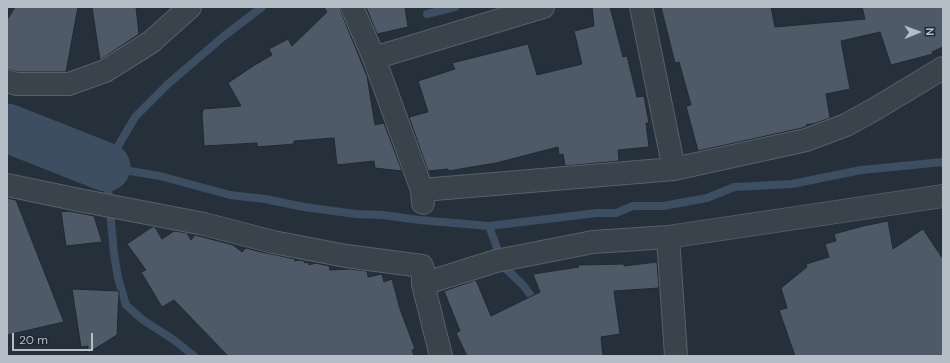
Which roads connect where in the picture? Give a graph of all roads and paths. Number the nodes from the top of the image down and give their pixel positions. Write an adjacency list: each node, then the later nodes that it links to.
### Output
1 (190, 7): 7 (street)
2 (352, 7): 5 (street)
3 (543, 7): 5 (street)
4 (641, 7): 8 (street)
5 (374, 58): 8 (street)
6 (943, 68): 8 (street)
7 (7, 81)
8 (674, 169)
9 (7, 185): 12 (street)
10 (943, 196): 11 (street)
11 (668, 237): 12 (street); 14 (street)
12 (423, 268): 13 (street)
13 (441, 356)
14 (676, 356)

